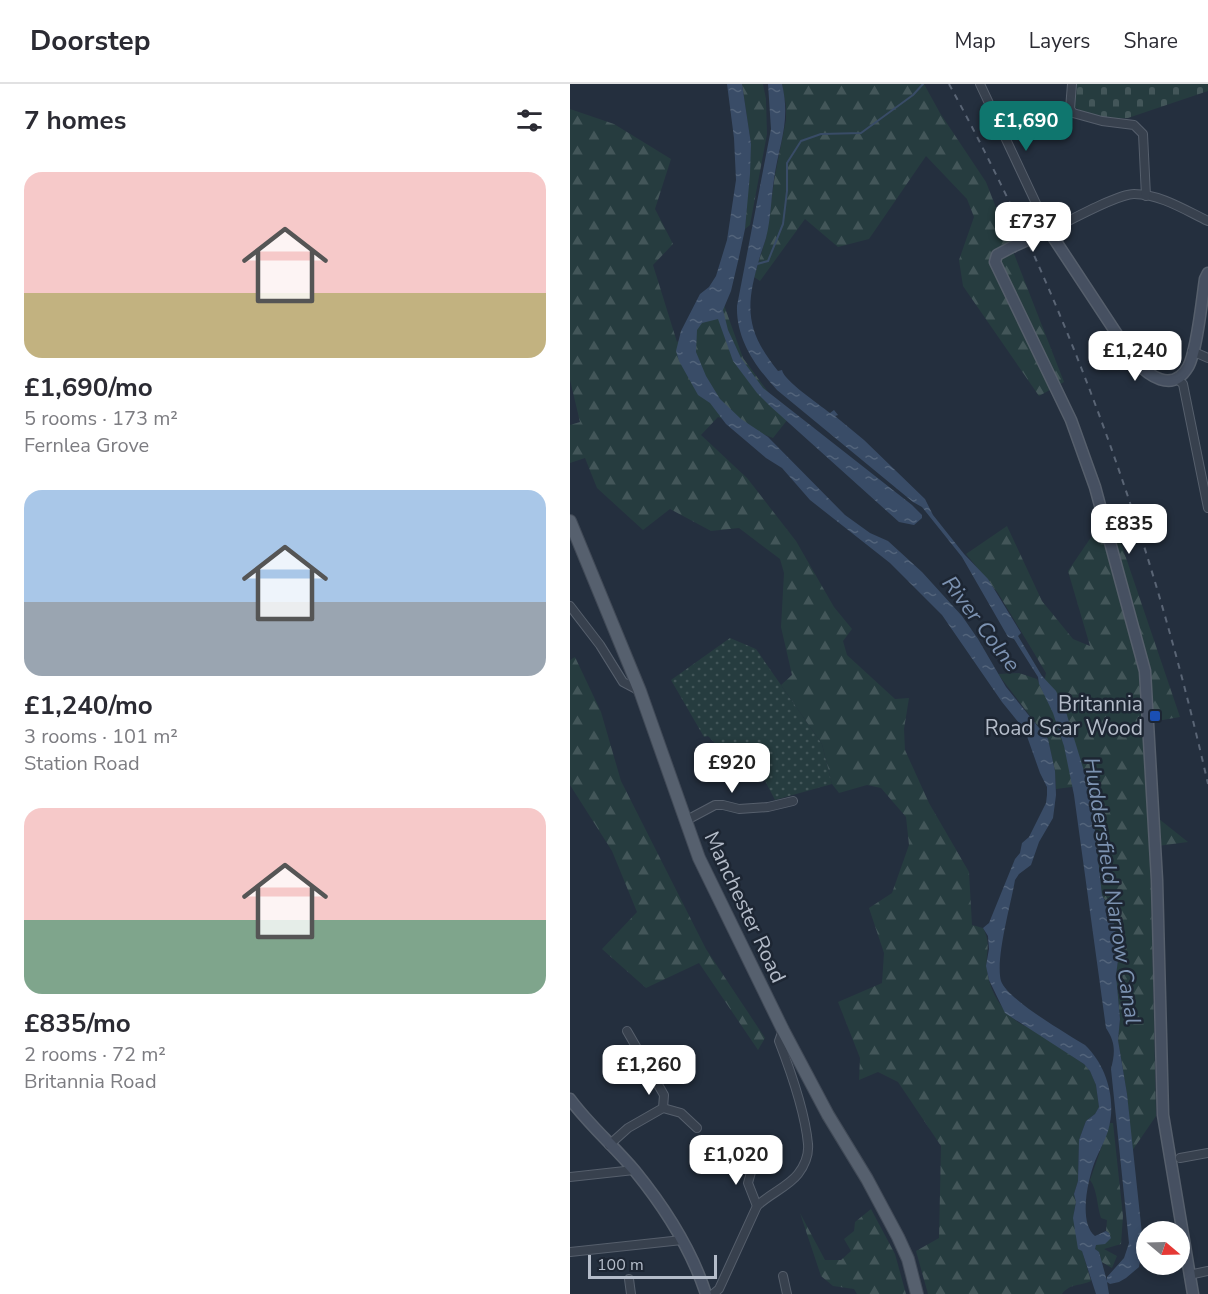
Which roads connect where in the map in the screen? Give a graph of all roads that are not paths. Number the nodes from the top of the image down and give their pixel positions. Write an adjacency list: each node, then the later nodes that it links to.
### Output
1 (980, 84): 5 (street)
2 (1072, 84): 3 (street)
3 (1146, 196): 4 (street); 5 (street)
4 (1208, 221)
5 (1046, 232): 9 (street); 28 (street, bridge)
6 (1208, 273): 7 (street)
7 (1192, 351): 8 (street); 9 (street)
8 (1208, 358)
9 (1176, 378): 10 (street)
10 (1208, 508)
11 (570, 520): 13 (main road, Manchester Road)
12 (570, 606): 13 (street)
13 (640, 691): 15 (main road, Manchester Road)
14 (793, 801): 15 (street)
15 (685, 821): 16 (main road, Manchester Road)
16 (783, 1030): 27 (street); 40 (main road, Manchester Road)
17 (627, 1031): 19 (street)
18 (570, 1099): 21 (street)
19 (663, 1108): 20 (street); 21 (street)
20 (697, 1128)
21 (609, 1145): 25 (street)
22 (1208, 1153): 24 (street)
23 (740, 1154): 27 (street)
24 (1180, 1158)
25 (634, 1170): 26 (street); 29 (street)
26 (570, 1177)
27 (757, 1206): 38 (street)
28 (1180, 1221)
29 (682, 1240): 30 (street); 37 (street)
30 (570, 1252)
31 (1208, 1271): 33 (street)
32 (1189, 1275): 41 (street)
33 (1190, 1275)
34 (783, 1276): 39 (street)
35 (629, 1279): 36 (street)
36 (631, 1294)
37 (706, 1294)
38 (712, 1294)
39 (787, 1294)
40 (917, 1294)
41 (1192, 1294)

